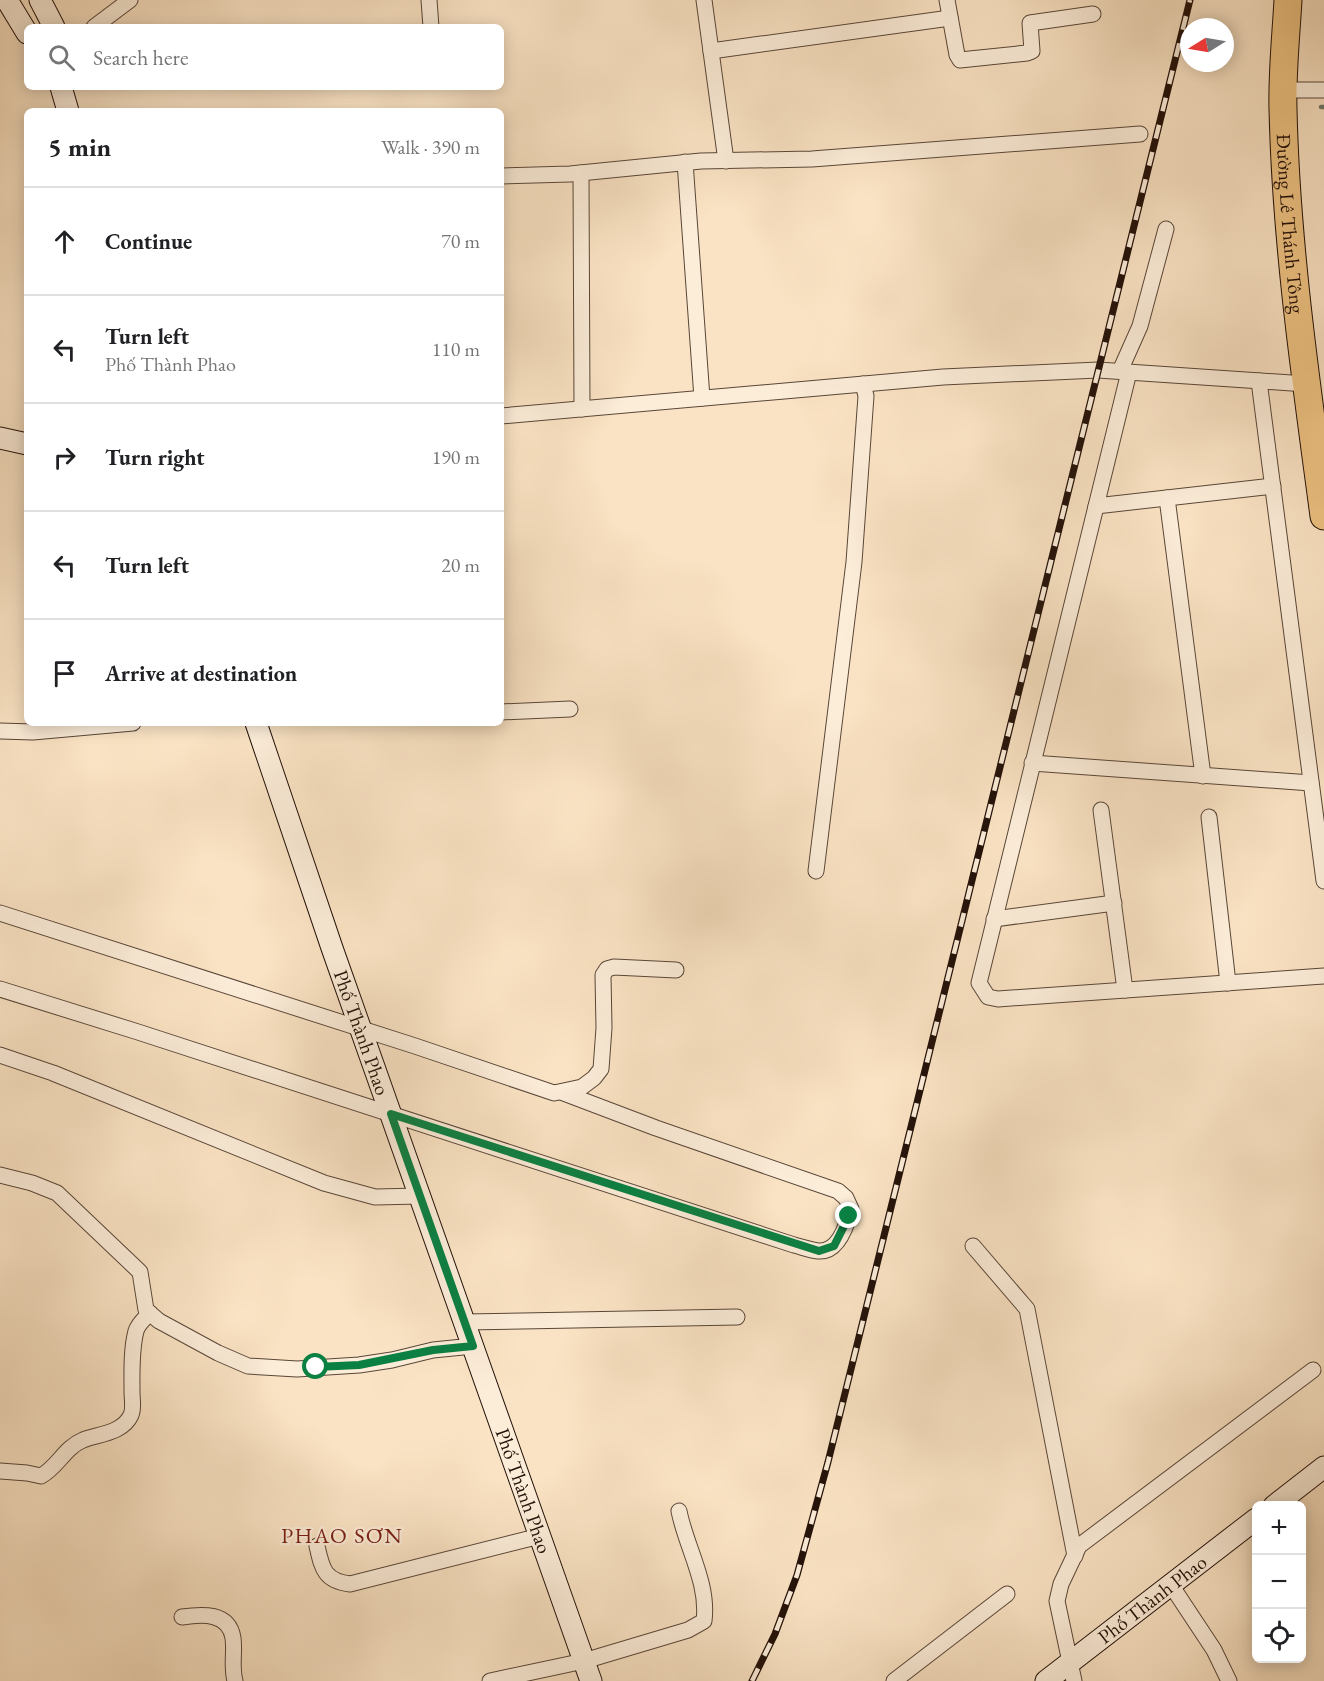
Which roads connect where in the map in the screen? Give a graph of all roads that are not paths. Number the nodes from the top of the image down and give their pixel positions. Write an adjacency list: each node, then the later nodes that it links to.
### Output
1 (8, 0): 13 (street)
2 (40, 0): 10 (street)
3 (130, 0): 11 (street)
4 (429, 0): 12 (street)
5 (704, 0): 14 (street)
6 (947, 0): 9 (street)
7 (1288, 0): 16 (highway, Đường Lê Thánh Tông)
8 (1093, 15): 9 (street)
9 (950, 18): 14 (street)
10 (52, 24)
11 (98, 24)
12 (431, 24)
13 (24, 28)
14 (711, 51): 20 (street)
15 (62, 90): 18 (street)
16 (1284, 90): 17 (street); 28 (highway, Đường Lê Thánh Tông)
17 (1324, 90)
18 (67, 108)
19 (1140, 134): 20 (street)
20 (726, 161): 21 (street)
21 (685, 162): 22 (street); 29 (street)
22 (582, 172): 23 (street); 30 (street)
23 (504, 176)
24 (1166, 229): 25 (street)
25 (1124, 371): 26 (street); 27 (street); 36 (street)
26 (1259, 381): 28 (street); 34 (street)
27 (863, 384): 29 (street); 48 (street)
28 (1306, 384): 37 (highway, Đường Lê Thánh Tông)
29 (702, 398): 30 (street)
30 (582, 409): 31 (street)
31 (504, 416)
32 (0, 438): 33 (street)
33 (24, 443)
34 (1273, 486): 35 (street); 45 (street)
35 (1167, 498): 36 (street); 44 (street)
36 (1096, 506): 43 (street)
37 (1324, 516)
38 (570, 709): 39 (street)
39 (504, 712)
40 (100, 726): 42 (street)
41 (257, 726): 58 (street, Phố Thành Phao)
42 (0, 731)
43 (1032, 763): 44 (street); 52 (street)
44 (1203, 776): 45 (street)
45 (1311, 783): 49 (street)
46 (1101, 810): 50 (street)
47 (1209, 817): 55 (street)
48 (816, 871)
49 (1324, 880)
50 (1114, 903): 52 (street); 57 (street)
51 (0, 913): 58 (street)
52 (994, 919): 57 (street)
53 (676, 970): 60 (street)
54 (1324, 976): 55 (street)
55 (1228, 983): 57 (street)
56 (0, 989): 61 (street)
57 (1125, 990)
58 (362, 1033): 60 (street); 61 (street, Phố Thành Phao)
59 (0, 1055): 63 (street)
60 (561, 1092): 61 (street)
61 (389, 1108): 63 (street, Phố Thành Phao)
62 (0, 1175): 65 (street)
63 (420, 1196): 67 (street, Phố Thành Phao)
64 (973, 1246): 77 (street)
65 (150, 1313): 68 (street); 71 (street)
66 (737, 1317): 67 (street)
67 (464, 1322): 68 (street, Phố Thành Phao)
68 (473, 1346): 75 (street, Phố Thành Phao)
69 (1313, 1370): 77 (street)
70 (1324, 1467): 72 (street)
71 (0, 1471)
72 (1280, 1501)
73 (679, 1511): 81 (street)
74 (1252, 1523): 78 (street, Phố Thành Phao)
75 (540, 1536): 76 (street); 81 (street, Phố Thành Phao)
76 (317, 1546)
77 (1075, 1556): 82 (street)
78 (1171, 1585): 82 (street, Phố Thành Phao); 88 (street)
79 (1007, 1594): 86 (street)
80 (182, 1617): 83 (street)
81 (584, 1661): 84 (street); 85 (street, Phố Thành Phao)
82 (1072, 1671): 87 (street, Phố Thành Phao)
83 (235, 1681)
84 (490, 1681)
85 (591, 1681)
86 (894, 1681)
87 (1046, 1681)
88 (1229, 1681)

